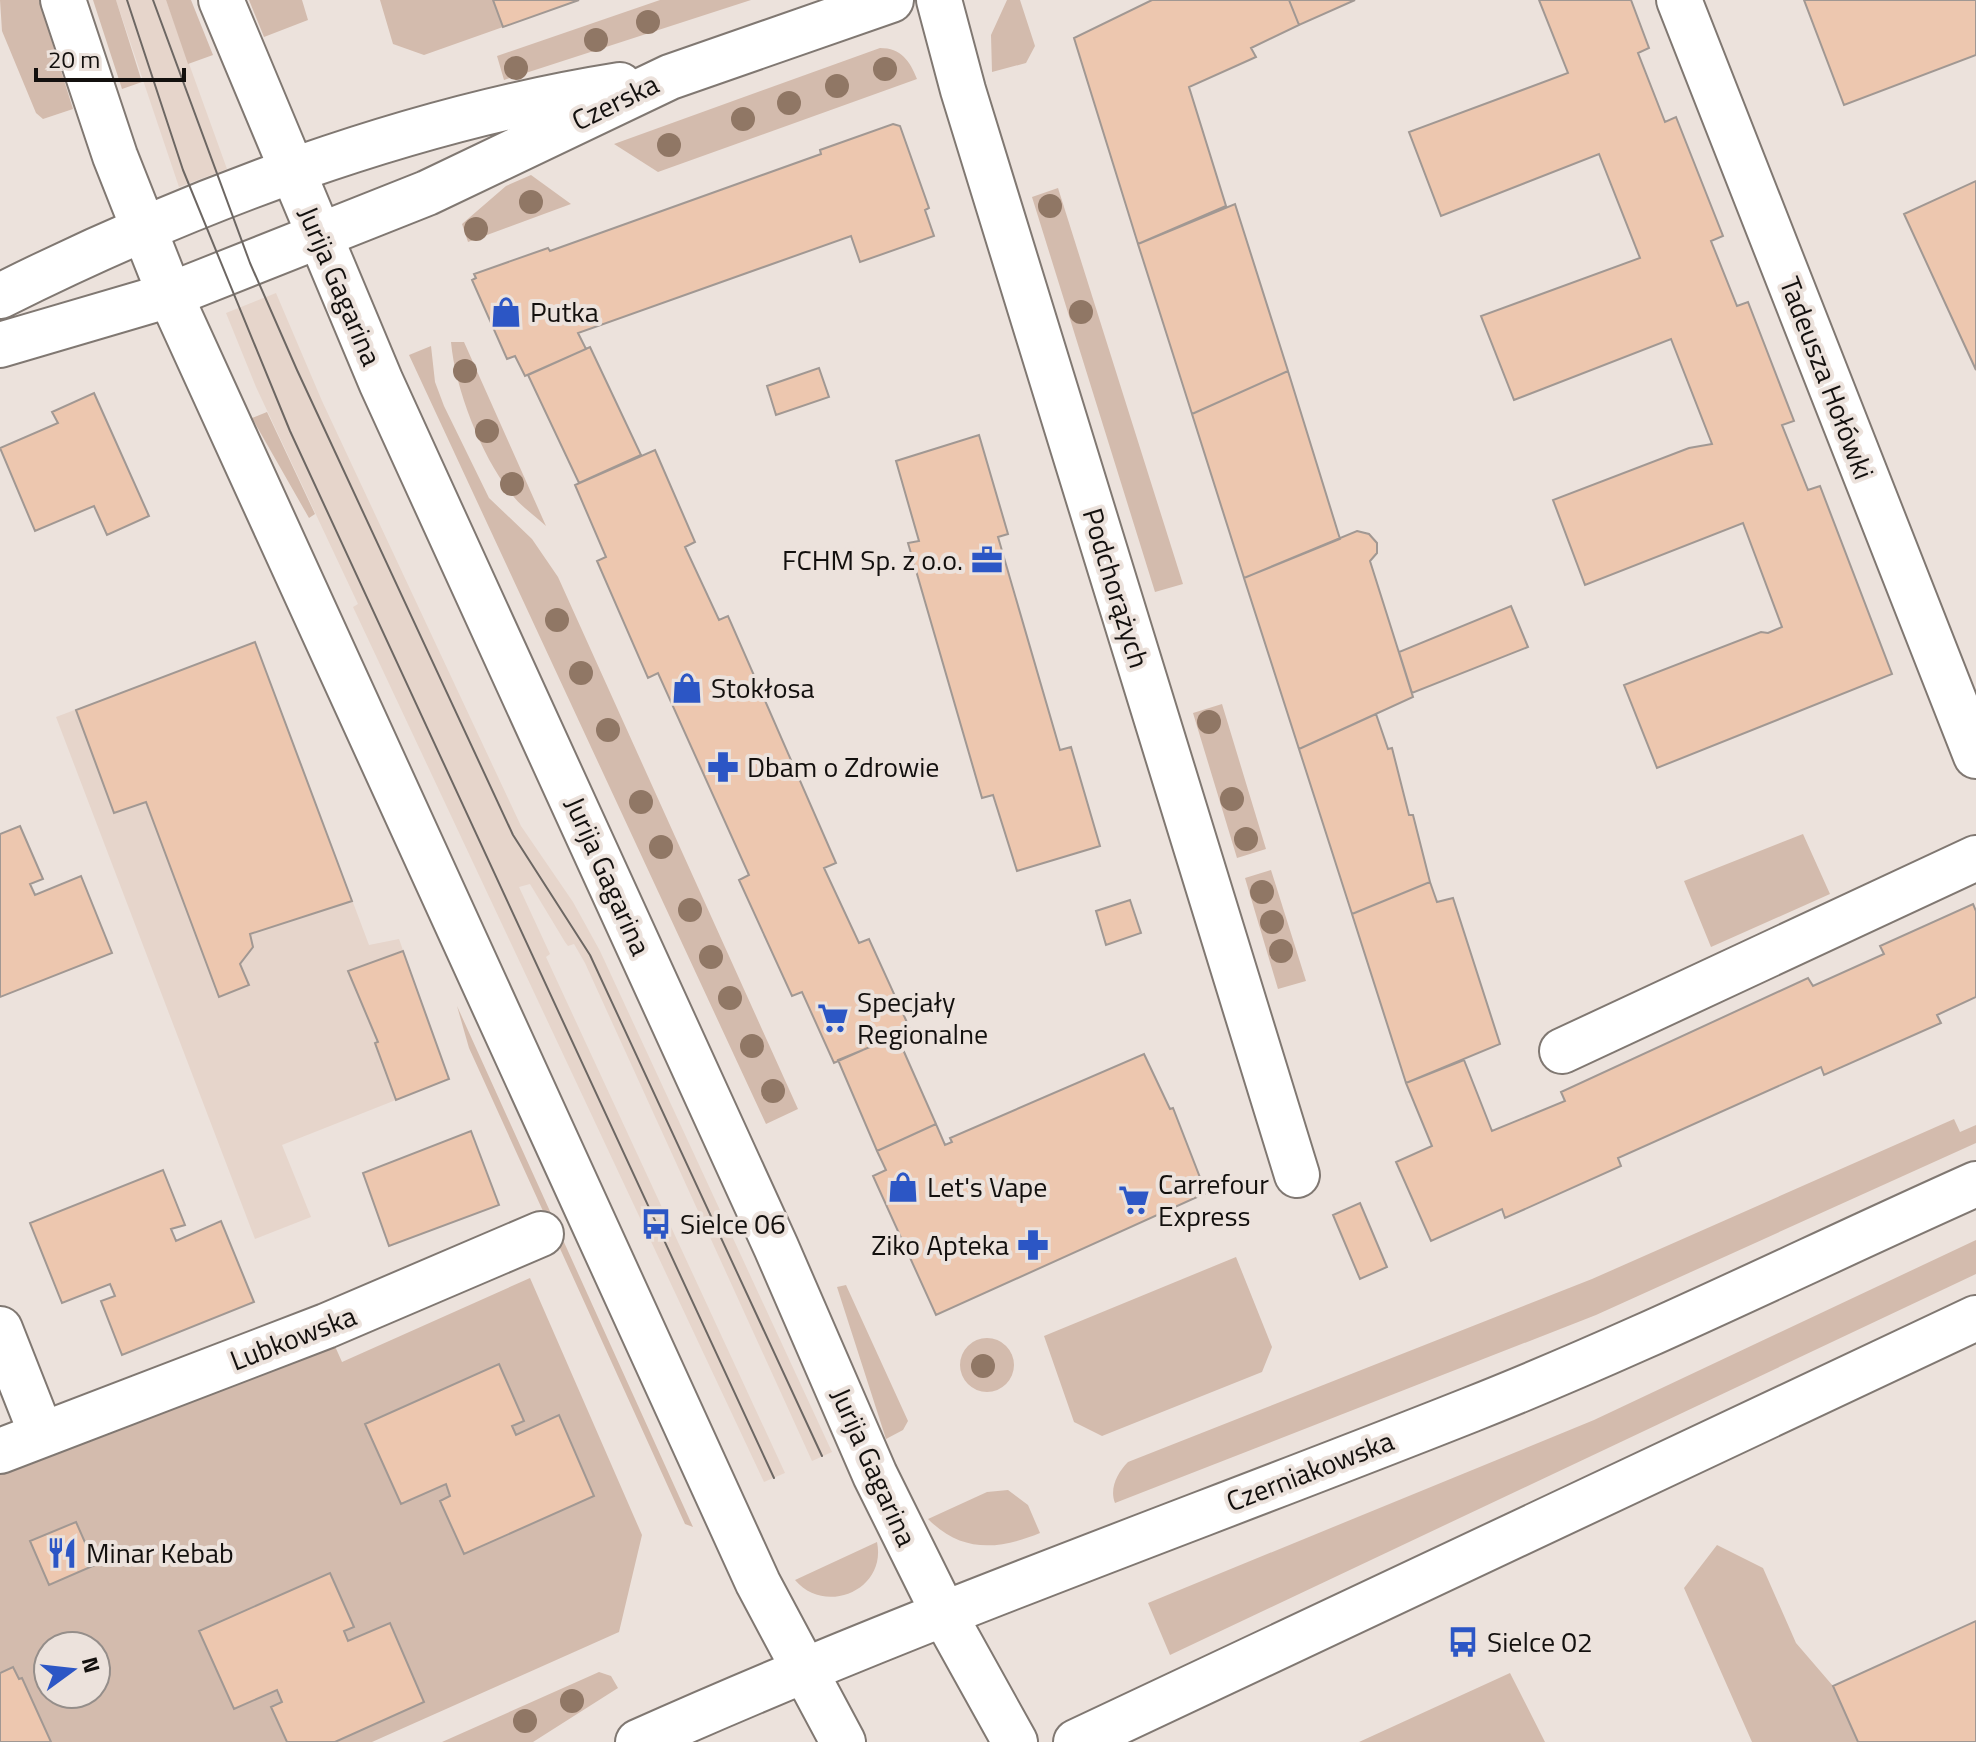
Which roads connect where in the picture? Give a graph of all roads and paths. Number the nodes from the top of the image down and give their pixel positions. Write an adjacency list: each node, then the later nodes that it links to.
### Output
1 (63, 0): 8 (main road)
2 (221, 0): 7 (main road, Jurija Gagarina)
3 (891, 0): 6 (main road)
4 (939, 0): 16 (main road, Podchorążych)
5 (1679, 0): 13 (main road, Tadeusza Hołówki)
6 (670, 77): 7 (main road, Czerska); 9 (main road, Czerska)
7 (291, 174): 8 (main road, Czerska); 9 (main road, Jurija Gagarina)
8 (143, 228): 10 (main road); 11 (main road, Czerska)
9 (317, 236): 10 (main road, Czerska); 23 (main road, Jurija Gagarina)
10 (170, 295): 12 (main road, Czerska); 24 (main road)
11 (0, 296)
12 (0, 345)
13 (1976, 756)
14 (1976, 858): 15 (main road)
15 (1562, 1051)
16 (1297, 1175)
17 (1976, 1184): 23 (main road, Czerniakowska)
18 (541, 1234): 21 (main road, Lubkowska)
19 (1976, 1318): 28 (main road)
20 (0, 1329): 21 (main road)
21 (41, 1433): 22 (main road, Lubkowska)
22 (0, 1451)
23 (945, 1616): 24 (main road, Czerniakowska); 27 (main road, Jurija Gagarina)
24 (803, 1671): 25 (main road, Czerniakowska); 26 (main road)
25 (638, 1742)
26 (843, 1742)
27 (1015, 1742)
28 (1076, 1742)

